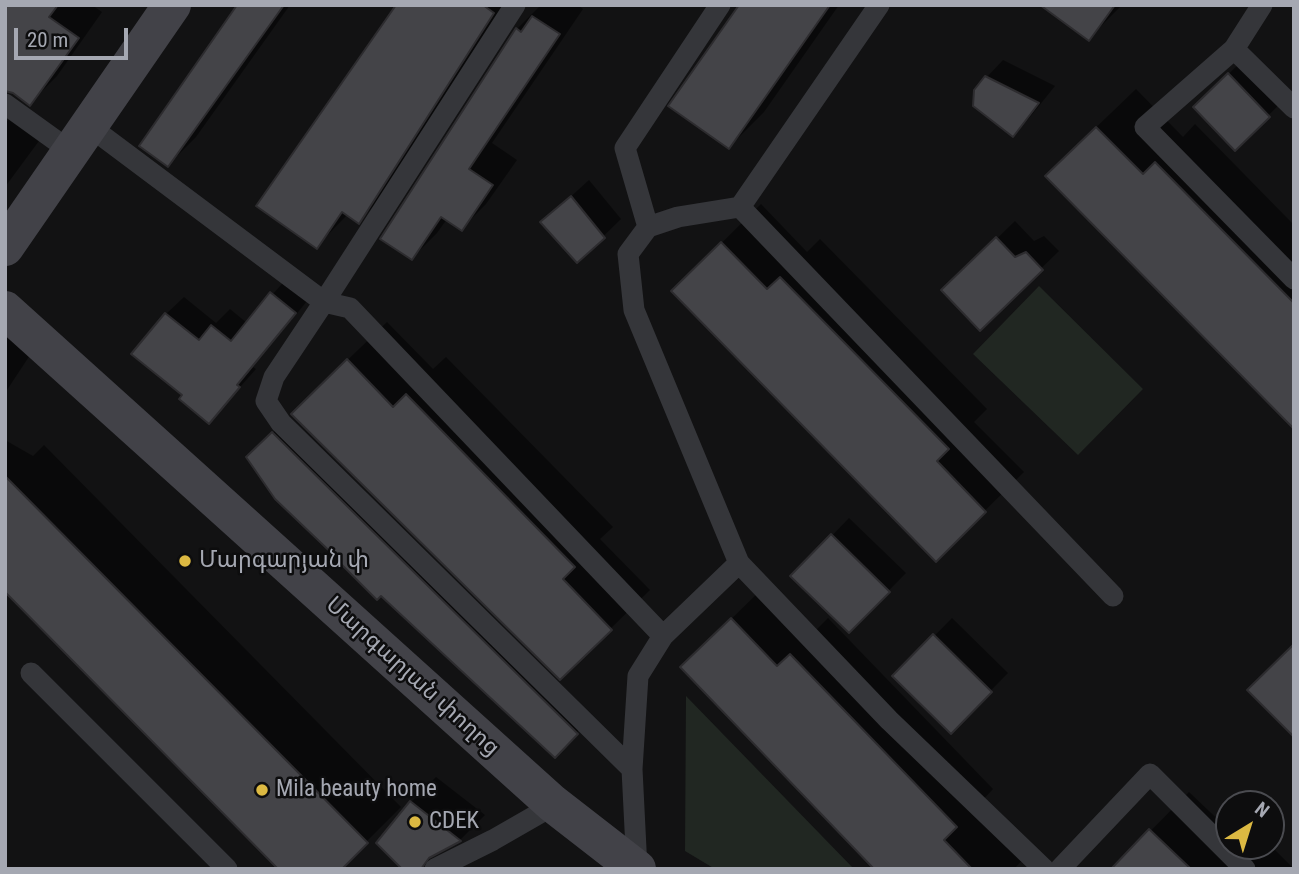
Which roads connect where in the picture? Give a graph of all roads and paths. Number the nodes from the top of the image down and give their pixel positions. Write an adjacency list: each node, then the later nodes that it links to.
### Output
1 (154, 5): 10 (main road)
2 (172, 5): 10 (main road)
3 (514, 5): 16 (lane)
4 (720, 5): 12 (lane)
5 (879, 5): 11 (lane)
6 (1262, 5): 7 (lane)
7 (1234, 49): 9 (lane); 15 (lane)
8 (5, 104): 10 (lane)
9 (1294, 108)
10 (75, 136): 13 (main road); 14 (main road); 16 (lane)
11 (740, 207): 12 (lane); 20 (lane)
12 (648, 227): 19 (lane)
13 (5, 232)
14 (5, 247)
15 (1294, 279)
16 (324, 302): 21 (lane); 23 (lane)
17 (5, 310): 24 (main road, Մարգարյան փողոց)
18 (5, 321): 24 (main road, Մարգարյան փողոց)
19 (738, 563): 21 (lane); 29 (lane)
20 (1114, 596)
21 (663, 636): 23 (lane)
22 (32, 673): 26 (lane)
23 (632, 769): 28 (lane)
24 (550, 807): 25 (lane); 27 (main road, Մարգարյան փողոց); 28 (main road, Մարգարյան փողոց)
25 (447, 866)
26 (227, 869)
27 (622, 869)
28 (637, 869)
29 (1044, 869)
30 (1060, 869): 31 (lane)
31 (1245, 869)

